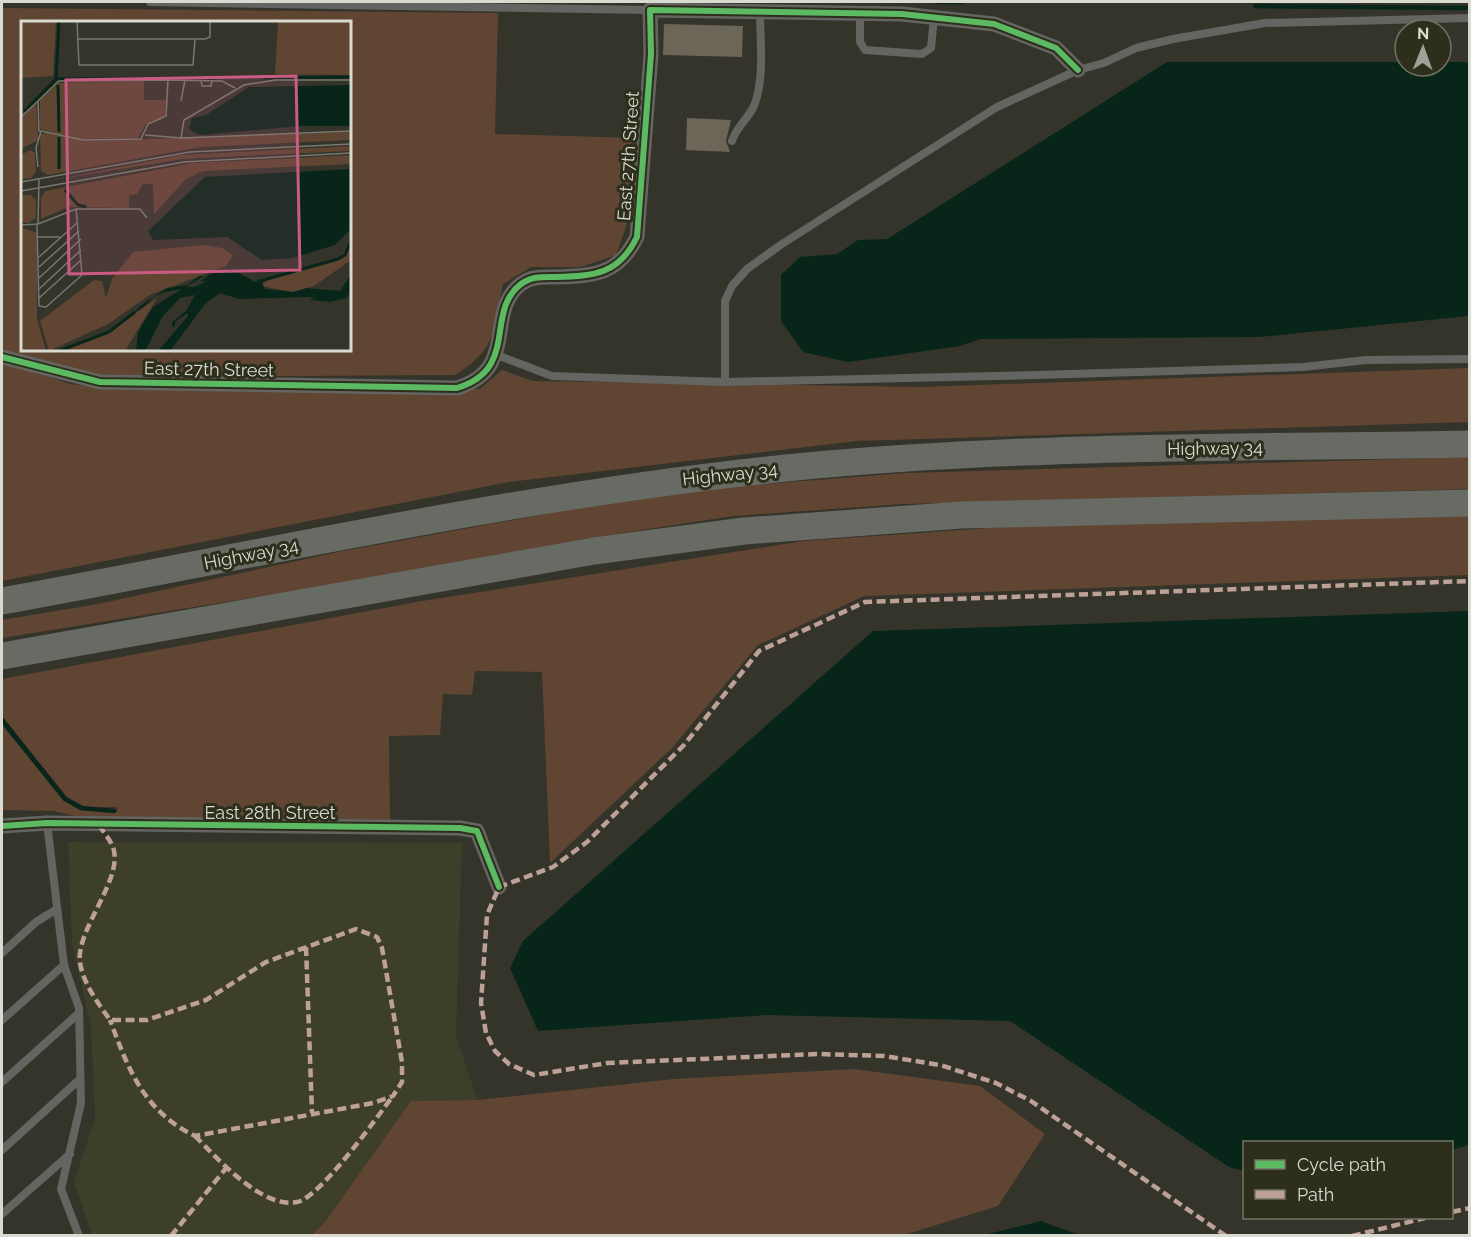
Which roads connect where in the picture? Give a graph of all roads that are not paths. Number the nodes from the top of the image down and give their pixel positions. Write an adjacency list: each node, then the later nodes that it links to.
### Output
1 (150, 2): 2 (lane)
2 (650, 10): 3 (street); 9 (street, East 27th Street)
3 (760, 12): 4 (street); 8 (lane)
4 (860, 13): 5 (street); 5 (lane)
5 (934, 17): 7 (street)
6 (1470, 18): 7 (lane)
7 (1078, 70): 12 (lane)
8 (732, 141)
9 (497, 355): 10 (street, East 27th Street); 12 (lane)
10 (2, 357)
11 (1470, 359): 12 (lane)
12 (725, 382)
13 (1470, 444): 15 (highway, Highway 34)
14 (1470, 503): 16 (highway)
15 (2, 601)
16 (2, 656)
17 (47, 823): 18 (street, East 28th Street); 19 (street, East 28th Street); 20 (lane)
18 (2, 826)
19 (499, 887)
20 (57, 909): 21 (lane); 22 (lane)
21 (2, 953)
22 (64, 965): 23 (lane); 24 (lane)
23 (79, 1013): 25 (lane); 26 (lane)
24 (2, 1020)
25 (80, 1079): 27 (lane); 28 (lane)
26 (2, 1082)
27 (2, 1150)
28 (71, 1154): 29 (lane); 30 (lane)
29 (2, 1214)
30 (79, 1236)

